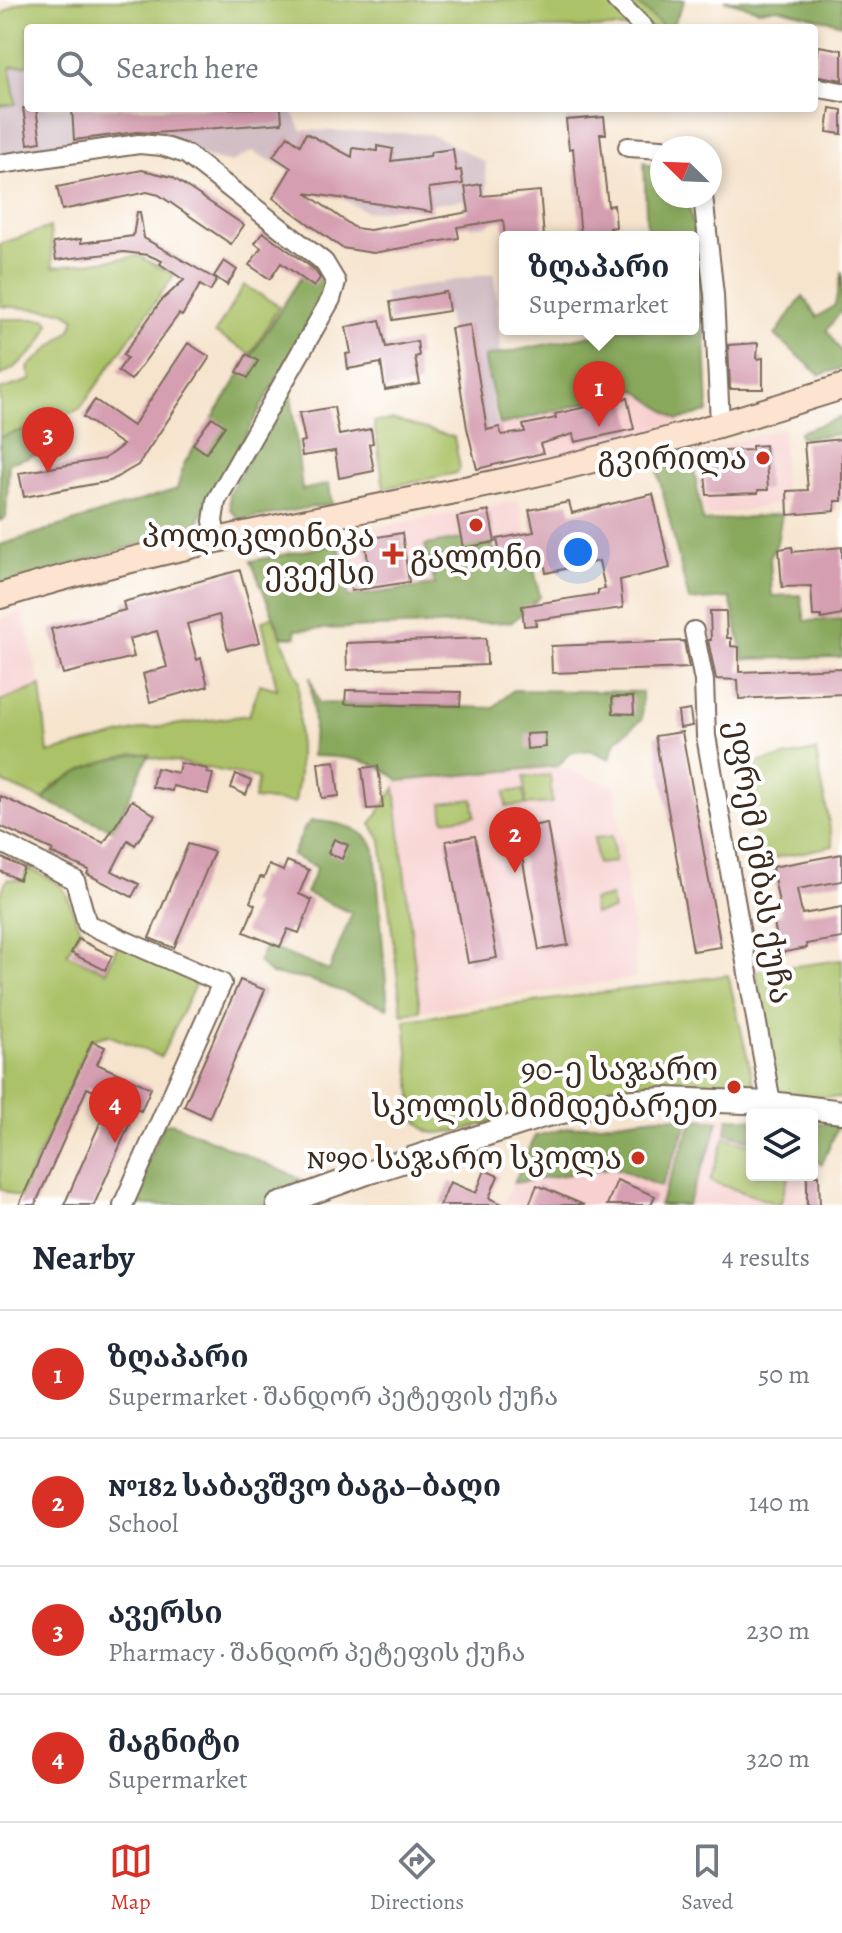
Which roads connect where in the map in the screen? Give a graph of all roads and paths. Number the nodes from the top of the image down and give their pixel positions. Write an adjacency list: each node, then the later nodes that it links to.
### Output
1 (616, 0): 2 (street)
2 (640, 24)
3 (818, 88): 4 (street)
4 (842, 92)
5 (628, 147): 6 (street)
6 (650, 148)
7 (0, 164): 11 (street)
8 (704, 208): 10 (street)
9 (842, 387): 10 (main road)
10 (720, 424): 11 (main road)
11 (217, 540): 12 (main road)
12 (0, 596)
13 (694, 631): 15 (street, ეფრემ ეშბას ქუჩა)
14 (0, 842): 17 (street)
15 (771, 1103): 16 (street); 18 (street)
16 (842, 1112)
17 (123, 1205)
18 (278, 1205)

